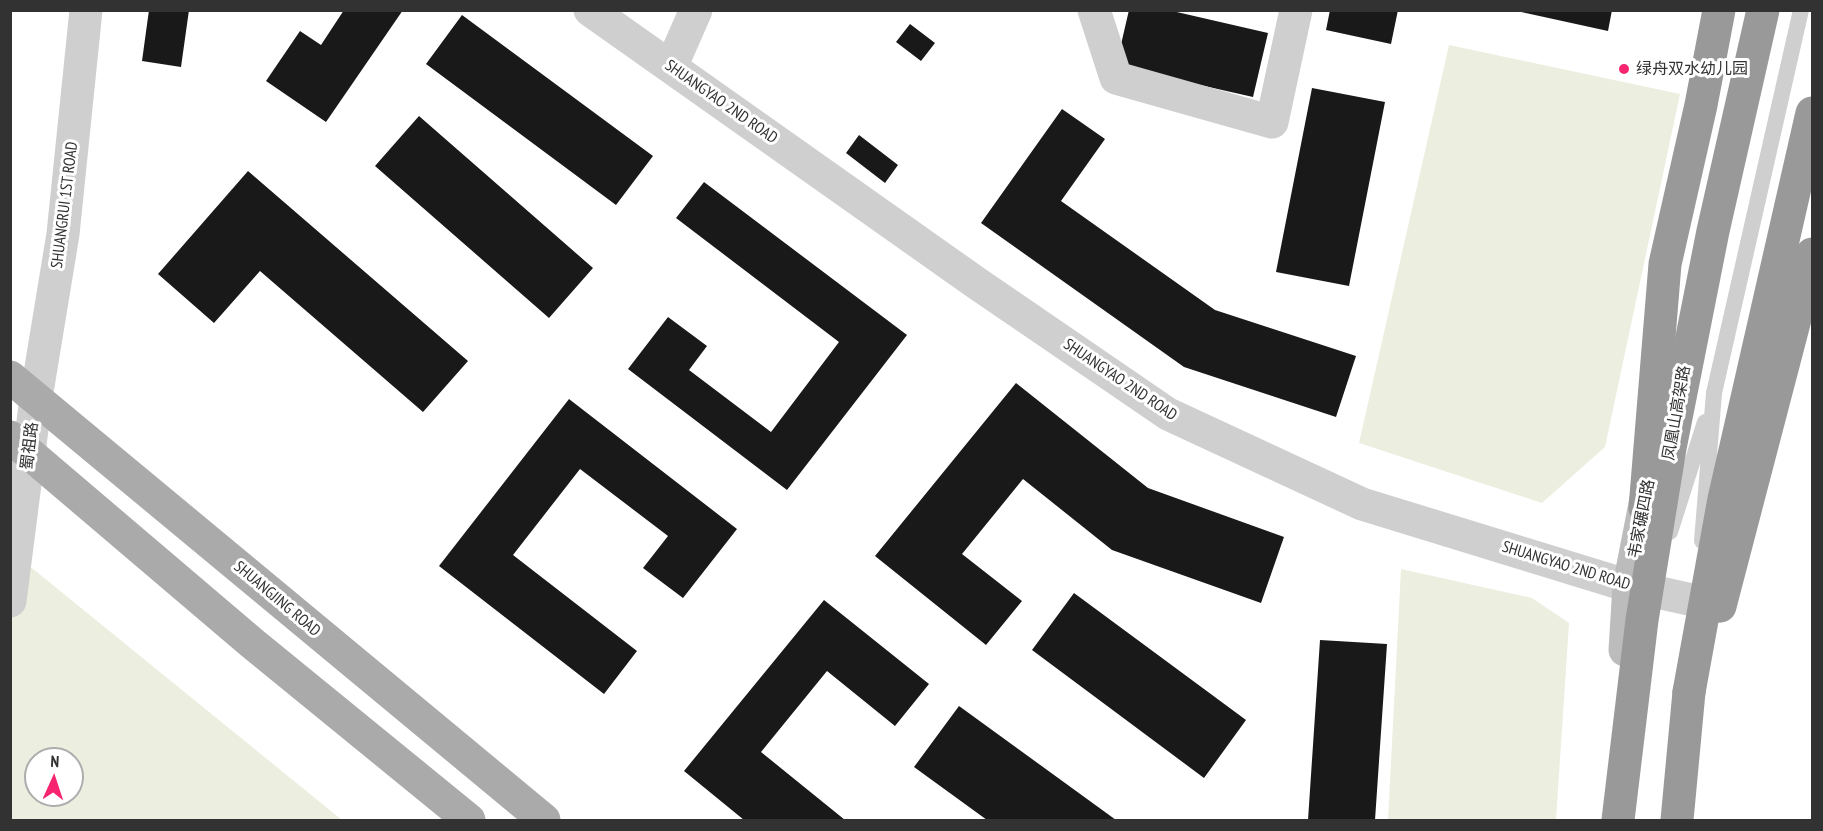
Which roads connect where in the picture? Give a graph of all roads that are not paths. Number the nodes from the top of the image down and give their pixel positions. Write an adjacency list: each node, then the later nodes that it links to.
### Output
1 (86, 10): 16 (street, SHUANGRUI 1ST ROAD)
2 (590, 10): 10 (street, SHUANGYAO 2ND ROAD)
3 (696, 10): 10 (street)
4 (1094, 10): 5 (street)
5 (1296, 10)
6 (1719, 10): 18 (highway)
7 (1750, 10): 18 (main road, 韦家碾四路)
8 (1763, 10): 22 (highway, 凤凰山高架路, bridge)
9 (1801, 10): 15 (lane)
10 (671, 68): 19 (street, SHUANGYAO 2ND ROAD)
11 (1812, 113): 23 (highway, bridge)
12 (1812, 165): 21 (main road)
13 (1812, 254): 21 (highway)
14 (10, 377): 16 (main road, SHUANGJING ROAD)
15 (1714, 393): 22 (lane, bridge); 23 (lane, bridge)
16 (36, 398): 17 (street, 蜀祖路); 25 (main road, SHUANGJING ROAD)
17 (20, 444): 20 (street, 蜀祖路); 24 (main road)
18 (1645, 508): 19 (main road, 韦家碾四路)
19 (1629, 586): 21 (street, SHUANGYAO 2ND ROAD); 26 (main road, 韦家碾四路)
20 (10, 600)
21 (1720, 606): 28 (main road)
22 (1642, 620): 26 (highway, 凤凰山高架路, bridge)
23 (1689, 692): 27 (highway)
24 (469, 820)
25 (544, 820)
26 (1618, 820)
27 (1677, 820)
28 (1686, 820)

